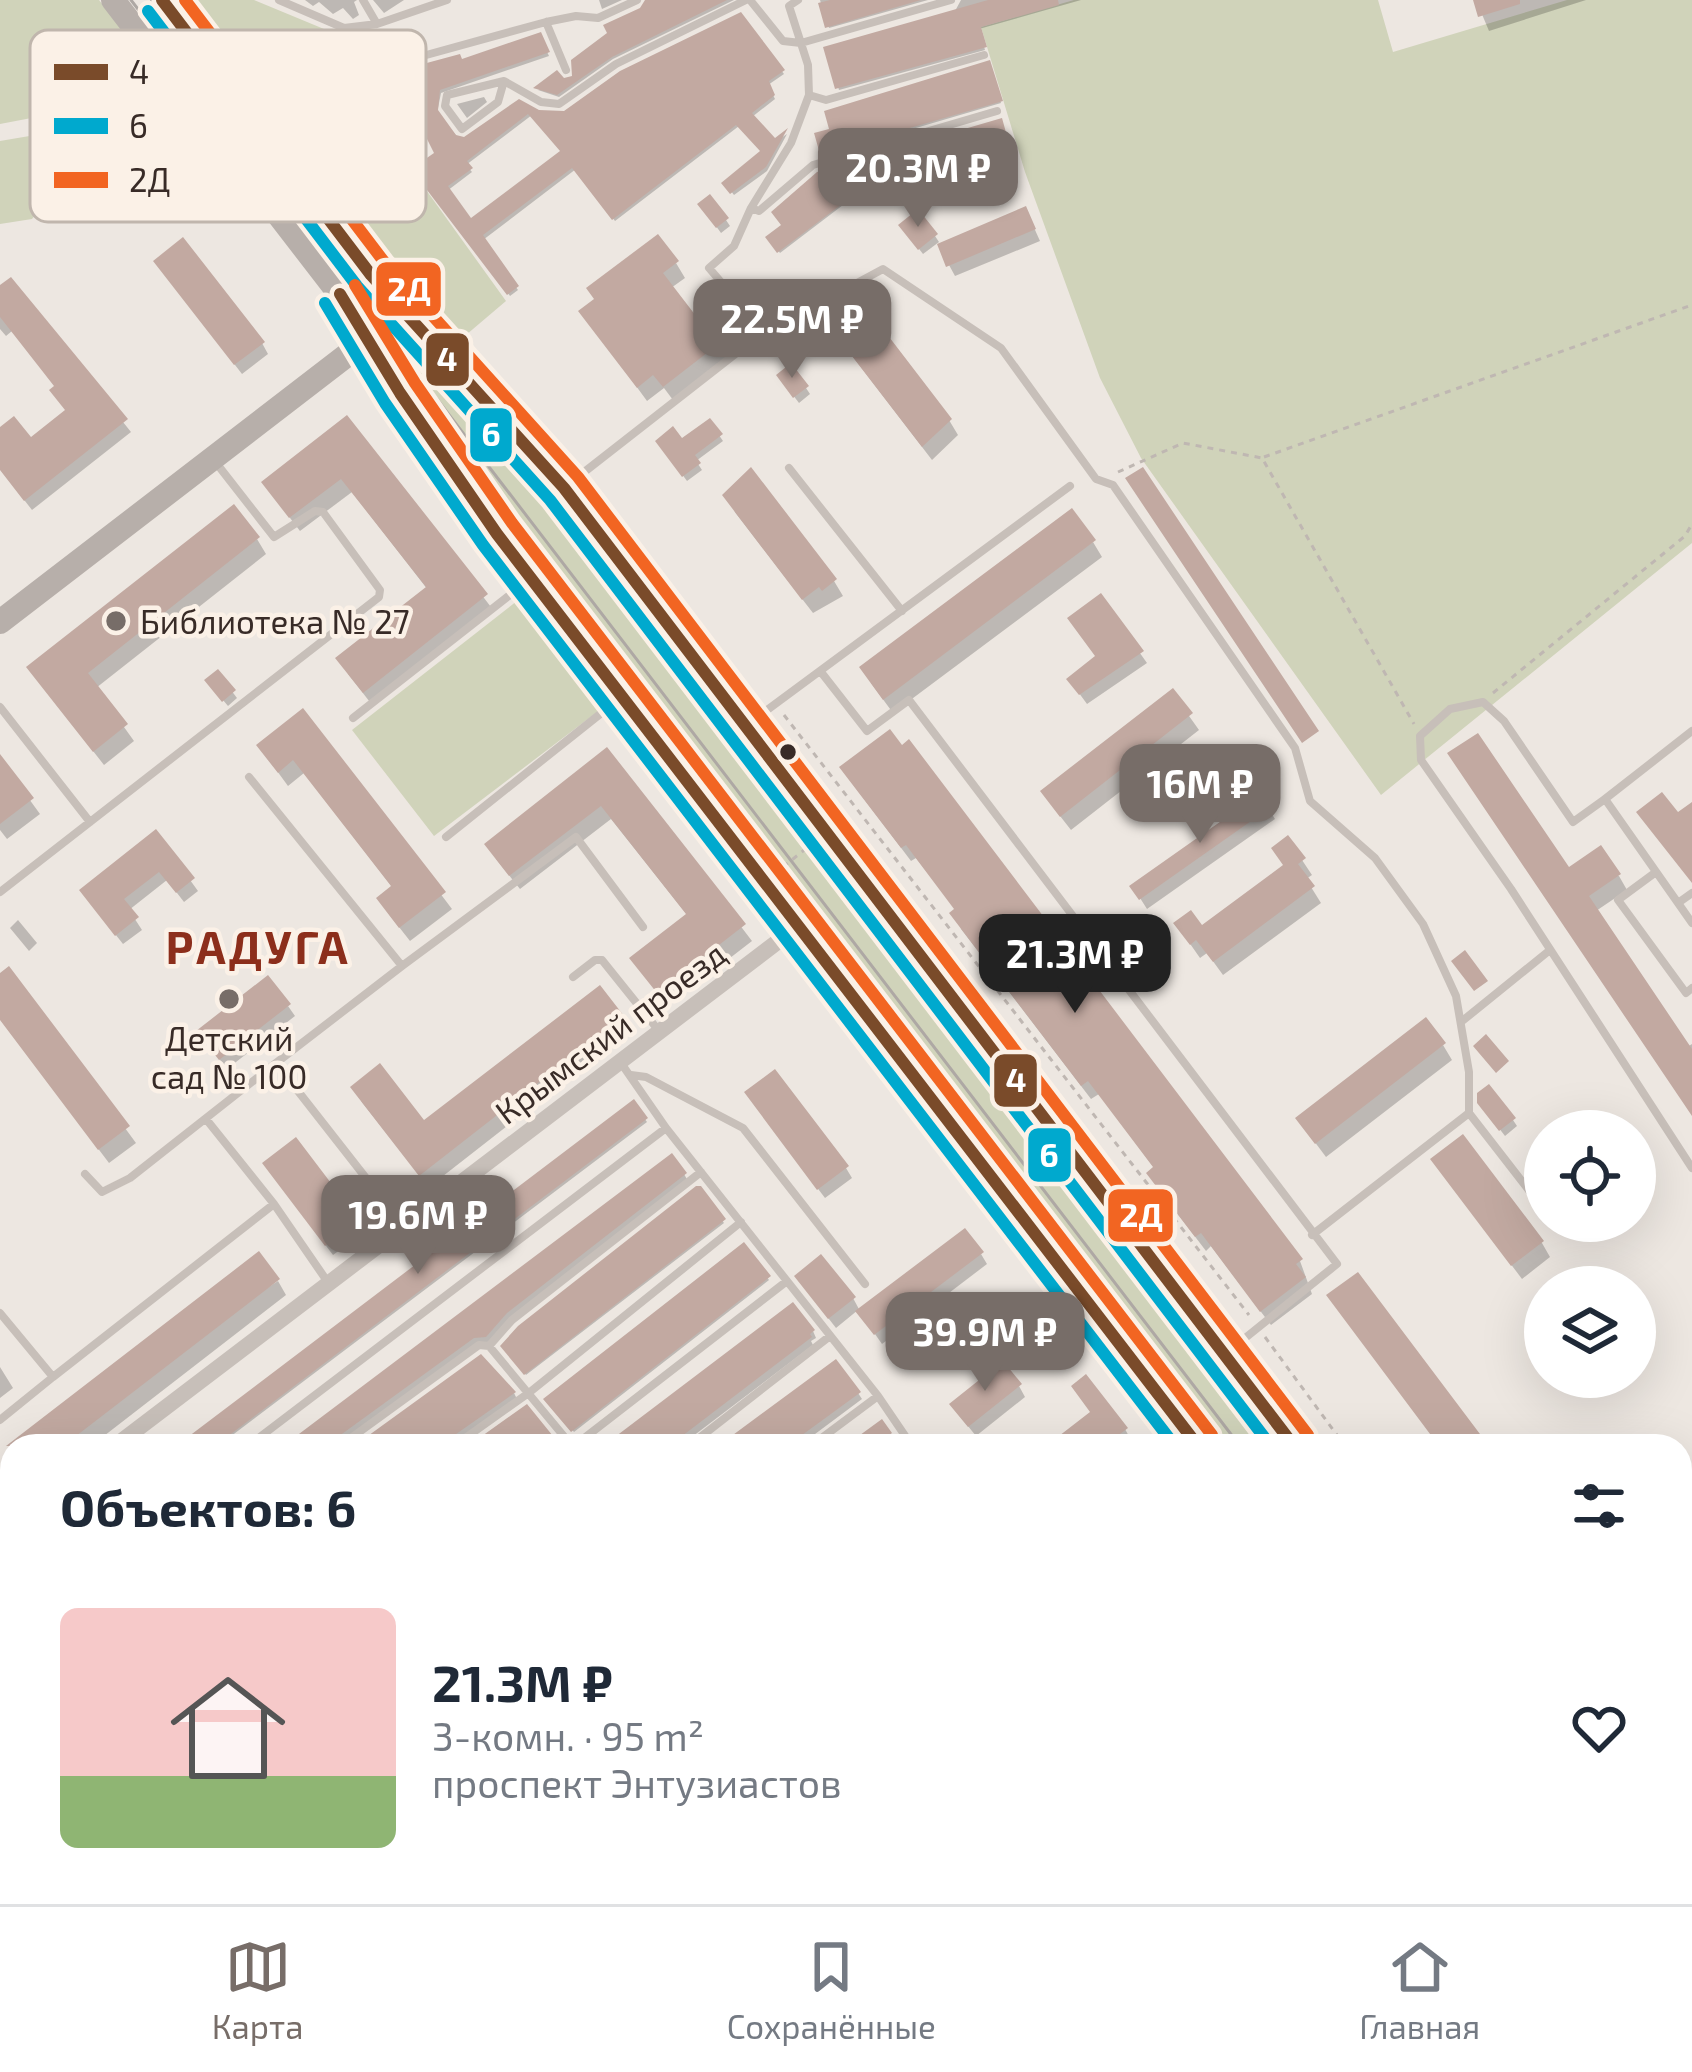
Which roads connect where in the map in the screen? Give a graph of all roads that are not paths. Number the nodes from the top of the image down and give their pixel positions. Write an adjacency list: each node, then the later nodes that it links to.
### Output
1 (112, 0): 13 (main road)
2 (162, 0): 14 (main road)
3 (279, 0): 12 (lane)
4 (363, 0): 12 (lane)
5 (447, 0): 10 (lane)
6 (637, 0): 11 (lane)
7 (748, 0): 15 (lane); 19 (lane)
8 (951, 0): 15 (lane)
9 (792, 2): 15 (lane)
10 (428, 3): 12 (lane)
11 (546, 22): 16 (lane); 18 (lane)
12 (377, 24)
13 (135, 30)
14 (185, 30)
15 (801, 44): 20 (lane)
16 (426, 55)
17 (984, 55): 20 (lane)
18 (566, 70)
19 (504, 81): 19 (lane)
20 (809, 95): 22 (lane)
21 (997, 111): 22 (lane)
22 (751, 208): 26 (lane)
23 (284, 222): 27 (main road)
24 (333, 222): 25 (main road)
25 (403, 312): 27 (main road); 31 (main road)
26 (757, 337): 31 (lane); 56 (lane)
27 (369, 338): 28 (main road); 32 (main road)
28 (212, 458): 34 (main road); 43 (lane)
29 (789, 468): 33 (lane)
30 (1070, 486): 33 (lane)
31 (564, 488): 39 (main road)
32 (530, 579): 36 (main road); 38 (lane)
33 (902, 611): 35 (lane)
34 (0, 622)
35 (821, 672): 39 (lane); 70 (lane)
36 (620, 698): 44 (lane); 51 (main road)
37 (0, 707): 43 (lane)
38 (353, 718)
39 (745, 726): 77 (main road)
40 (1692, 731): 42 (lane)
41 (249, 777): 53 (lane)
42 (1605, 799): 45 (lane); 52 (lane)
43 (90, 822): 46 (lane)
44 (446, 837)
45 (1656, 872): 48 (lane); 55 (lane)
46 (2, 886)
47 (1692, 892): 48 (lane)
48 (1678, 903): 49 (lane)
49 (1692, 923)
50 (643, 927): 53 (lane)
51 (797, 927): 57 (street, Крымский проезд); 91 (main road)
52 (1550, 950): 56 (lane); 63 (lane)
53 (402, 966): 58 (lane)
54 (573, 977): 57 (lane)
55 (1692, 988)
56 (1460, 1023): 60 (lane)
57 (660, 1032): 59 (street, Крымский проезд)
58 (276, 1063): 61 (lane); 69 (lane)
59 (625, 1068): 62 (lane); 69 (street, Крымский проезд); 73 (lane)
60 (1469, 1113): 66 (lane); 70 (lane)
61 (206, 1119): 65 (lane); 67 (lane)
62 (666, 1127): 64 (lane); 83 (lane)
63 (1692, 1168)
64 (701, 1172): 68 (lane); 76 (lane)
65 (86, 1174)
66 (1524, 1183)
67 (274, 1204): 71 (lane); 78 (lane)
68 (741, 1222): 72 (lane); 79 (lane)
69 (403, 1226): 71 (street, Крымский проезд)
70 (1312, 1235): 77 (lane)
71 (328, 1281): 82 (street, Крымский проезд)
72 (787, 1281): 75 (lane); 87 (lane)
73 (865, 1284)
74 (0, 1313): 78 (lane)
75 (830, 1336): 80 (lane); 88 (lane)
76 (489, 1346): 79 (lane); 84 (lane)
77 (1223, 1355): 92 (main road)
78 (53, 1377): 81 (lane)
79 (530, 1392): 85 (lane); 86 (lane)
80 (878, 1396): 89 (lane); 90 (lane)
81 (0, 1420)
82 (130, 1434)
83 (264, 1434)
84 (356, 1434)
85 (471, 1434)
86 (563, 1434)
87 (589, 1434)
88 (704, 1434)
89 (827, 1434)
90 (904, 1434)
91 (1181, 1434)
92 (1285, 1434)

